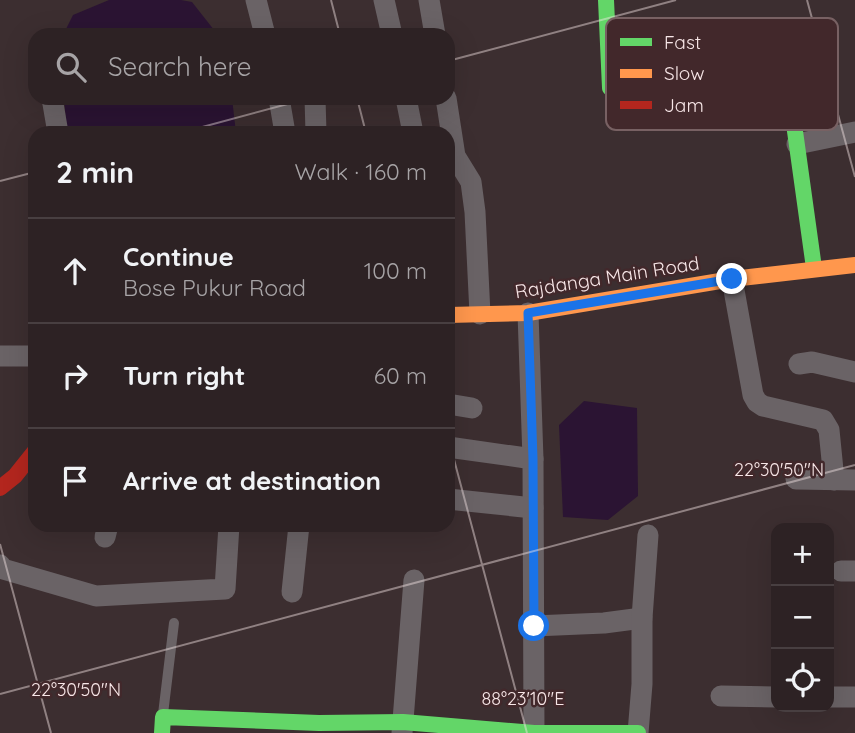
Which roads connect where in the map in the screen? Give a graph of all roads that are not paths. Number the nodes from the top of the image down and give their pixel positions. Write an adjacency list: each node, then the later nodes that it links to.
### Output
1 (256, 0): 6 (street)
2 (384, 0): 7 (street)
3 (429, 0): 8 (street)
4 (606, 0): 5 (street)
5 (607, 18)
6 (263, 28)
7 (390, 28)
8 (434, 28)
9 (53, 105): 14 (street)
10 (280, 105): 15 (street)
11 (315, 105): 16 (street)
12 (407, 105): 17 (street)
13 (447, 105): 18 (street)
14 (57, 126)
15 (284, 126)
16 (316, 126)
17 (411, 126)
18 (450, 126)
19 (795, 130): 21 (street)
20 (855, 132): 21 (street)
21 (797, 144): 24 (street)
22 (455, 156): 28 (street)
23 (855, 265): 24 (street, Rajdanga Main Road)
24 (814, 268): 25 (street, Rajdanga Main Road)
25 (732, 279): 27 (street, Rajdanga Main Road); 39 (street)
26 (455, 312): 28 (street, Rajdanga Main Road)
27 (528, 313): 28 (street, Rajdanga Main Road); 36 (street)
28 (480, 314)
29 (0, 356): 30 (street)
30 (28, 356)
31 (799, 364): 32 (street)
32 (855, 372)
33 (455, 405): 34 (street)
34 (472, 408)
35 (455, 448): 36 (street)
36 (533, 459): 42 (street)
37 (28, 460): 40 (street)
38 (796, 479): 39 (street)
39 (844, 480)
40 (0, 488)
41 (455, 500): 42 (street)
42 (533, 508): 51 (street)
43 (229, 532): 46 (street)
44 (298, 532): 48 (street)
45 (648, 535): 49 (street)
46 (0, 565)
47 (414, 580): 57 (street)
48 (292, 592)
49 (642, 618): 51 (street); 59 (street)
50 (174, 622): 56 (lane)
51 (534, 626): 58 (street)
52 (721, 696): 53 (street)
53 (771, 696)
54 (834, 697): 55 (street)
55 (855, 697)
56 (163, 725): 57 (street)
57 (403, 727): 58 (street)
58 (534, 733): 59 (street)
59 (638, 733)

